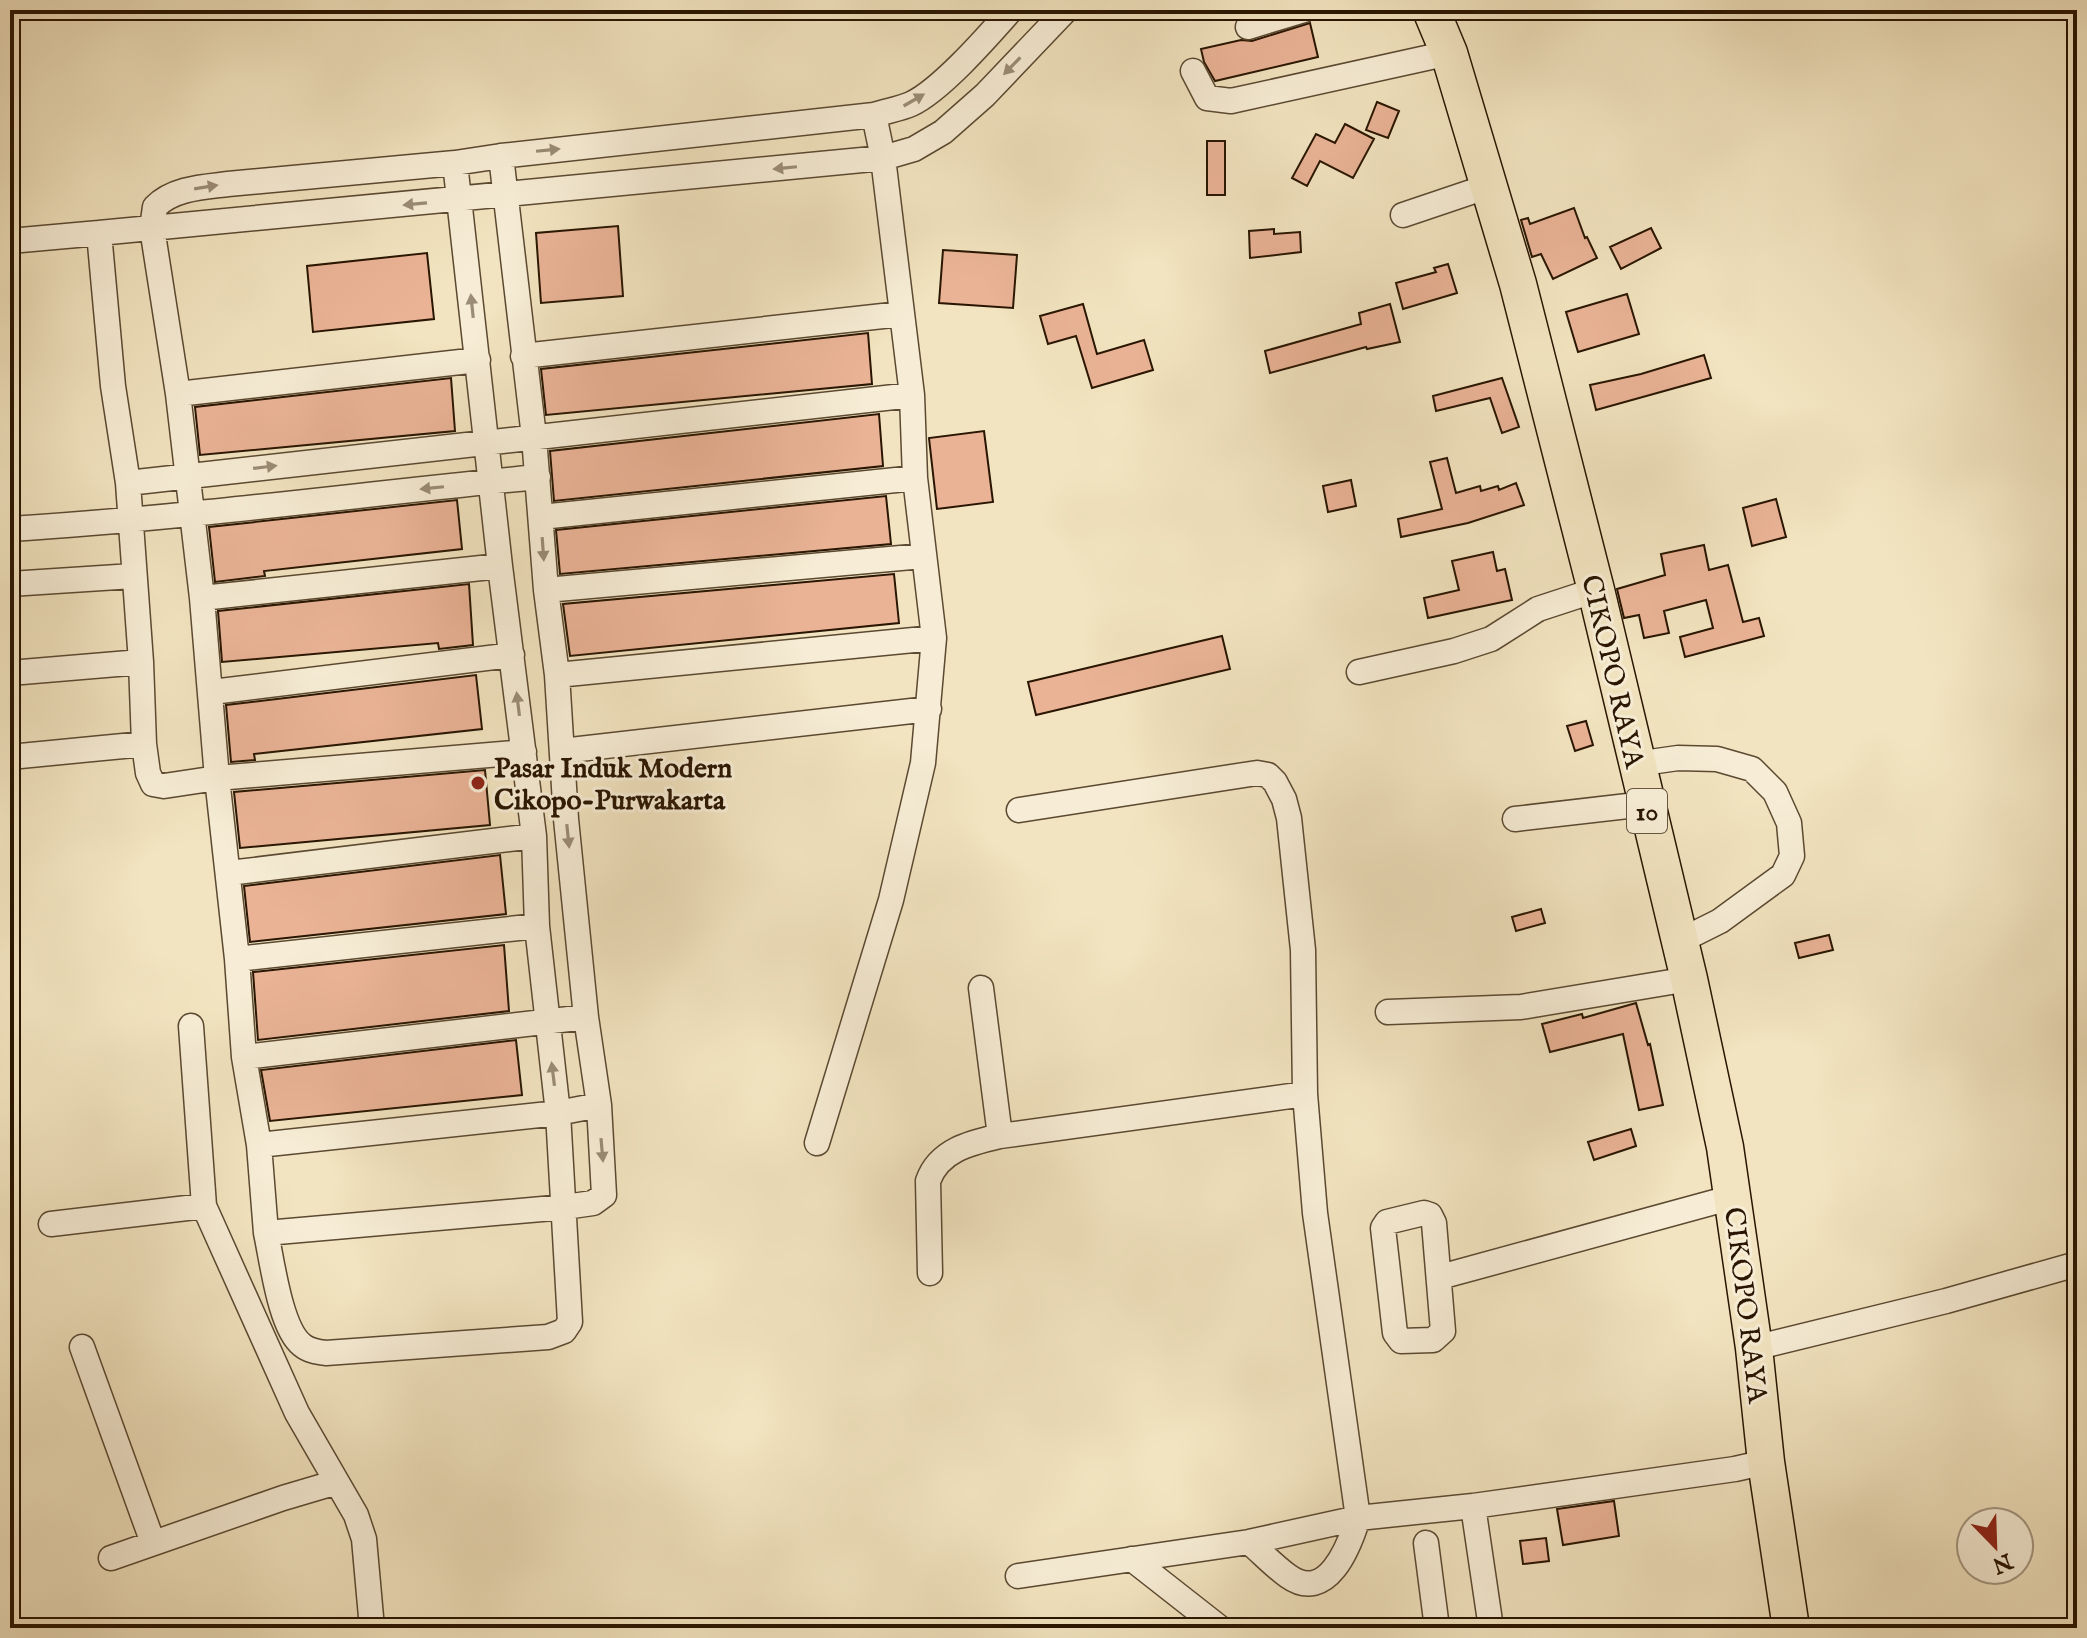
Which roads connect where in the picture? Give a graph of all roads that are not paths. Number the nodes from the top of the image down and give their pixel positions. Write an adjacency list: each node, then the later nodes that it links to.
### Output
1 (1011, 10): 8 (street, one-way to 1)
2 (1066, 10): 10 (street, one-way to 10)
3 (1304, 10): 5 (street)
4 (1431, 10): 6 (highway, CIKOPO RAYA / 10)
5 (1248, 27)
6 (1449, 53): 7 (street); 12 (highway, CIKOPO RAYA / 10)
7 (1193, 71)
8 (874, 115): 9 (street, one-way to 8); 10 (street)
9 (501, 156): 11 (street); 13 (street)
10 (883, 158): 13 (street, one-way to 13); 19 (street)
11 (455, 163): 14 (street); 16 (street, one-way to 11)
12 (1489, 186): 15 (street); 40 (highway, CIKOPO RAYA / 10)
13 (507, 193): 14 (street); 20 (street)
14 (460, 200): 16 (street, one-way to 16); 21 (street, one-way to 14)
15 (1403, 215)
16 (152, 228): 17 (street); 22 (street)
17 (99, 233): 18 (street); 30 (street)
18 (10, 241)
19 (901, 314): 20 (street); 23 (street)
20 (523, 356): 24 (street)
21 (478, 360): 22 (street); 25 (street)
22 (178, 394): 26 (street)
23 (912, 395): 24 (street); 28 (street)
24 (534, 437): 25 (street); 27 (street)
25 (487, 442): 26 (street, one-way to 25); 29 (street)
26 (187, 476): 30 (street); 31 (street)
27 (538, 477): 29 (street); 32 (street)
28 (915, 478): 32 (street); 35 (street)
29 (492, 482): 31 (street, one-way to 31); 36 (street)
30 (128, 483): 33 (street)
31 (191, 513): 33 (street); 41 (street)
32 (541, 517): 39 (street, one-way to 39)
33 (129, 522): 34 (street); 37 (street)
34 (10, 529)
35 (923, 556): 39 (street); 42 (street)
36 (500, 566): 41 (street); 43 (street)
37 (133, 576): 38 (street); 44 (street)
38 (10, 584)
39 (546, 590): 47 (street)
40 (1596, 590): 45 (street); 54 (highway, CIKOPO RAYA / 10)
41 (202, 598): 48 (street)
42 (934, 638): 47 (street); 49 (street)
43 (512, 655): 48 (street); 52 (street, one-way to 43)
44 (141, 662): 46 (street); 50 (street)
45 (1359, 672)
46 (10, 673)
47 (557, 675): 51 (street)
48 (212, 692): 55 (street)
49 (929, 709): 51 (street); 75 (street)
50 (144, 744): 53 (street); 55 (street)
51 (562, 751): 67 (street, one-way to 67)
52 (524, 752): 55 (street); 59 (street)
53 (10, 757)
54 (1636, 764): 56 (highway, CIKOPO RAYA / 10); 62 (street)
55 (217, 778): 60 (street)
56 (1645, 804): 58 (street); 62 (highway, CIKOPO RAYA / 10)
57 (1019, 810): 71 (street)
58 (1515, 819)
59 (534, 836): 60 (street); 61 (street)
60 (229, 873): 63 (street)
61 (537, 926): 63 (street); 68 (street)
62 (1680, 941): 64 (highway, CIKOPO RAYA / 10)
63 (237, 959): 70 (street)
64 (1689, 979): 66 (street); 77 (highway, CIKOPO RAYA / 10)
65 (981, 988): 74 (street)
66 (1388, 1012)
67 (586, 1017): 68 (street); 72 (street)
68 (547, 1022): 70 (street); 73 (street, one-way to 68)
69 (191, 1026): 78 (street)
70 (244, 1057): 76 (street)
71 (1305, 1094): 74 (street); 90 (street)
72 (599, 1105): 73 (street); 79 (street, one-way to 79)
73 (558, 1113): 76 (street); 79 (street)
74 (1000, 1136): 83 (street)
75 (817, 1143)
76 (259, 1145): 81 (street)
77 (1733, 1197): 84 (street); 86 (highway, CIKOPO RAYA / 10)
78 (204, 1206): 80 (street); 88 (street)
79 (565, 1207): 81 (street); 81 (street)
80 (51, 1224)
81 (266, 1233)
82 (2077, 1264): 86 (street)
83 (930, 1273)
84 (1440, 1277): 84 (street)
85 (82, 1347): 92 (street)
86 (1754, 1348): 87 (highway, CIKOPO RAYA / 10)
87 (1766, 1462): 89 (street); 101 (highway, CIKOPO RAYA / 10)
88 (337, 1482): 92 (street); 97 (street)
89 (1473, 1506): 90 (street); 100 (street)
90 (1358, 1518): 91 (street); 91 (street)
91 (1249, 1542): 95 (street)
92 (153, 1543): 94 (street)
93 (1426, 1543): 99 (street)
94 (111, 1558)
95 (1132, 1559): 96 (street); 98 (street)
96 (1018, 1576)
97 (372, 1628)
98 (1220, 1628)
99 (1437, 1628)
100 (1491, 1628)
101 (1791, 1628)

